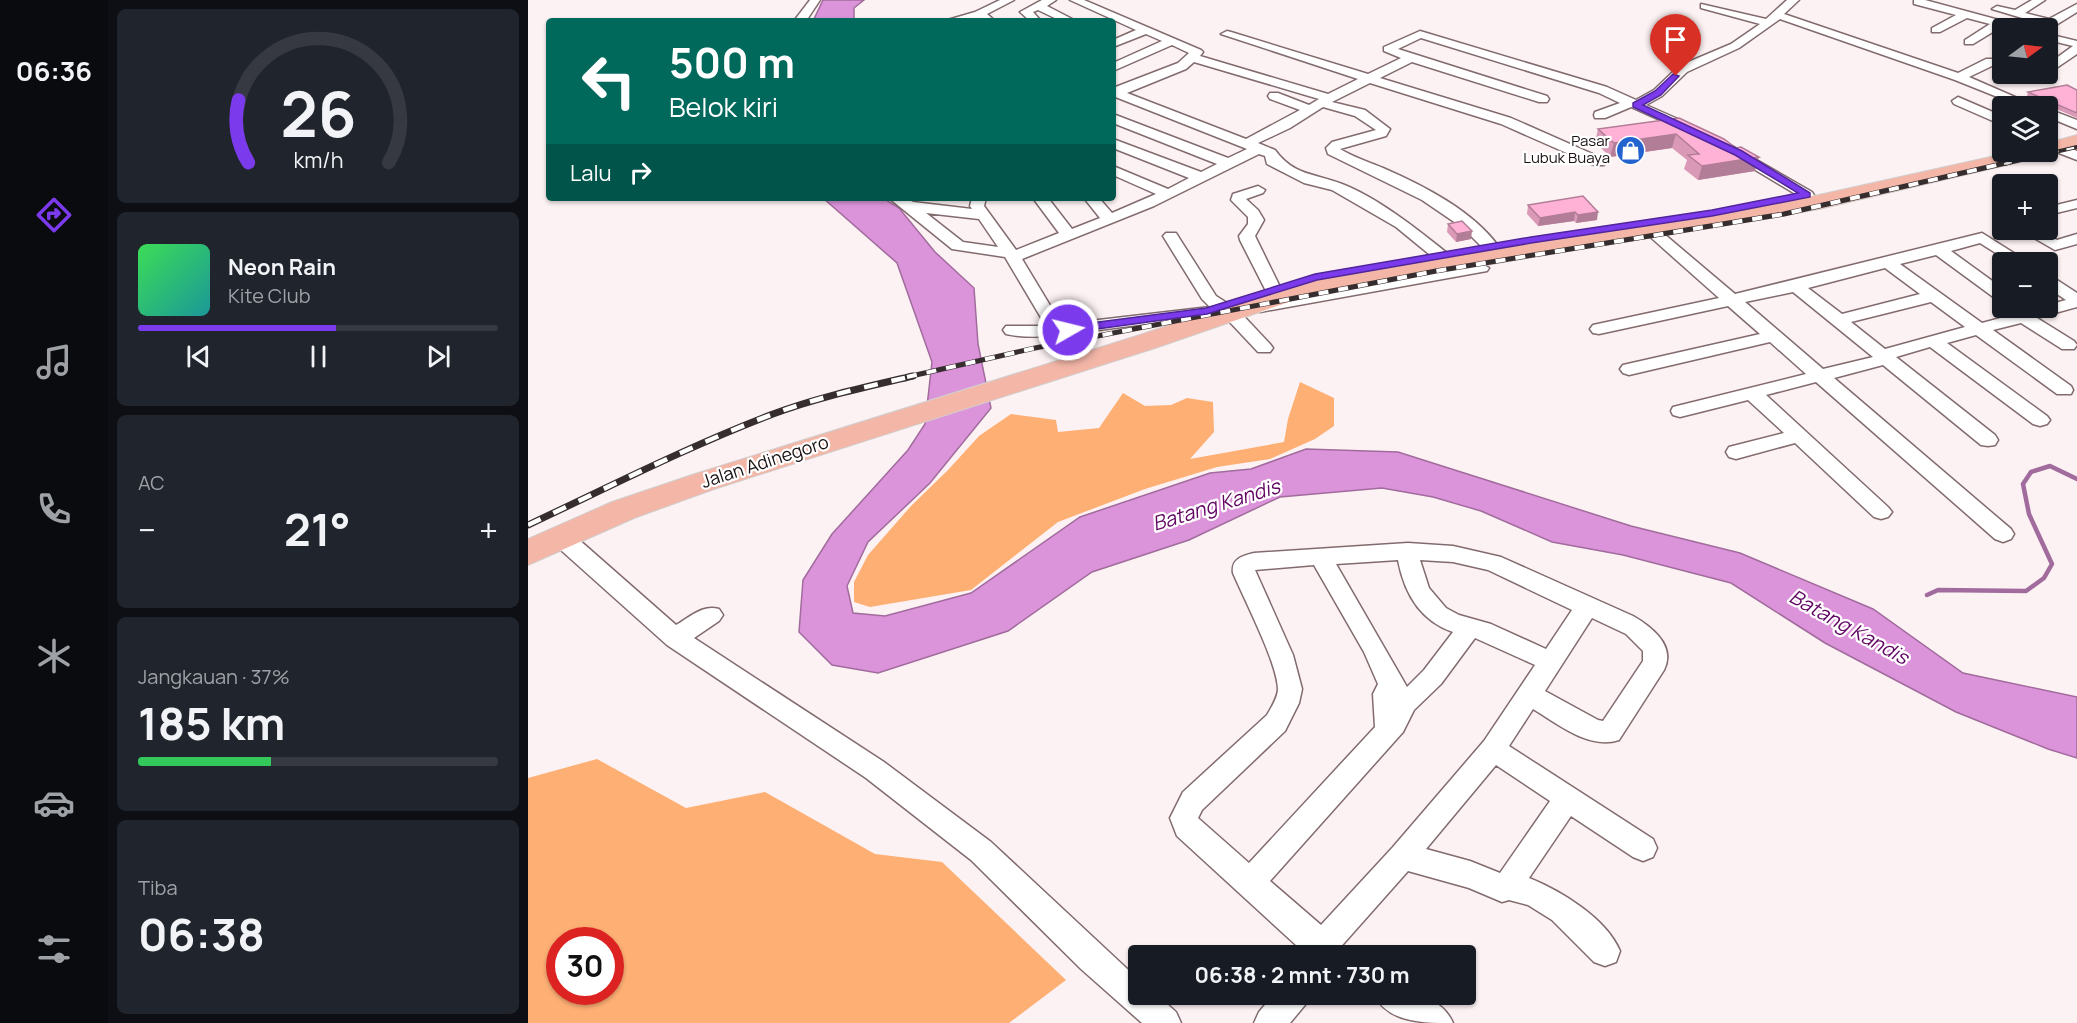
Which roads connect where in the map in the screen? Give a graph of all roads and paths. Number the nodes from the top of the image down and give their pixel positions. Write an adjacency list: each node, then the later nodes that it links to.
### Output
1 (815, 0): 17 (street)
2 (1009, 0): 18 (street)
3 (1051, 0): 9 (street)
4 (1075, 0): 13 (street)
5 (1794, 0): 25 (street)
6 (2007, 0): 7 (street)
7 (2035, 3): 15 (street)
8 (1917, 4): 16 (street)
9 (1038, 6): 14 (street); 19 (street)
10 (1705, 6): 25 (street)
11 (1983, 6): 15 (street)
12 (2077, 7): 26 (street)
13 (1102, 12): 22 (street); 23 (street)
14 (1054, 14): 20 (street); 21 (street)
15 (2016, 14): 24 (street)
16 (1965, 15): 27 (street); 31 (street)
17 (802, 18)
18 (984, 18)
19 (1031, 18)
20 (1043, 18)
21 (1063, 18)
22 (1087, 18)
23 (1111, 18)
24 (2026, 18)
25 (1773, 19): 44 (street); 54 (street)
26 (2058, 19)
27 (1992, 22)
28 (1118, 23): 30 (street)
29 (1992, 28): 35 (street)
30 (1146, 30): 34 (street); 36 (street)
31 (1936, 30)
32 (1227, 34): 45 (street)
33 (2058, 39): 37 (street)
34 (1172, 41): 39 (street); 43 (street)
35 (1969, 42)
36 (1116, 43)
37 (2077, 44)
38 (2077, 49): 42 (street)
39 (1191, 57): 47 (street); 53 (street)
40 (1411, 58): 45 (street); 46 (street); 51 (street)
41 (1990, 62): 44 (street)
42 (2058, 63)
43 (1116, 66)
44 (1959, 77): 50 (street)
45 (1370, 79): 53 (street); 60 (street)
46 (1582, 80): 51 (street); 54 (street)
47 (1116, 92)
48 (1116, 92): 55 (street)
49 (1274, 96): 53 (street)
50 (2006, 96)
51 (1543, 99): 60 (street)
52 (1958, 101): 57 (street)
53 (1319, 103): 70 (street); 99 (street)
54 (1634, 104): 56 (street); 64 (street)
55 (1166, 112): 62 (street); 70 (street)
56 (1600, 115)
57 (1992, 116)
58 (2058, 117): 61 (street)
59 (1116, 119): 62 (street)
60 (1506, 121): 76 (street)
61 (2077, 125)
62 (1137, 127): 65 (street); 77 (street)
63 (2077, 134): 66 (highway)
64 (1706, 137)
65 (1116, 139)
66 (2058, 141)
67 (2077, 141): 69 (highway)
68 (1116, 142): 79 (street)
69 (2058, 144)
70 (1254, 146): 77 (street); 101 (street)
71 (1723, 146): 82 (street)
72 (2058, 149): 74 (street)
73 (1992, 154): 82 (highway)
74 (2077, 156)
75 (1992, 159): 91 (highway)
76 (1599, 162)
77 (1228, 163): 79 (street)
78 (1116, 171): 81 (street)
79 (1200, 177): 81 (street)
80 (1258, 190): 106 (street)
81 (1168, 194): 90 (street)
82 (1807, 195): 96 (highway)
83 (978, 201): 89 (street)
84 (1042, 201): 92 (street)
85 (1094, 201): 90 (street)
86 (902, 202): 89 (street); 100 (street)
87 (2077, 204): 88 (street)
88 (2058, 209)
89 (983, 215): 100 (street)
90 (1110, 220): 92 (street)
91 (1652, 231): 96 (highway); 108 (street)
92 (1068, 234): 100 (street)
93 (1172, 236): 111 (street)
94 (2047, 240): 95 (street)
95 (2077, 240)
96 (1535, 245): 99 (highway)
97 (1938, 249): 98 (street); 102 (street); 105 (street)
98 (2004, 252)
99 (1496, 253): 101 (highway); 111 (highway)
100 (1011, 255): 118 (street)
101 (1441, 256): 106 (highway)
102 (1888, 263): 103 (street); 107 (street)
103 (1796, 286): 108 (street); 114 (street)
104 (2058, 287): 109 (street)
105 (1992, 288)
106 (1273, 289): 111 (highway)
107 (1934, 296): 114 (street); 115 (street)
108 (1732, 301): 116 (street); 119 (street)
109 (2077, 301): 110 (street)
110 (2058, 305)
111 (1224, 311): 118 (street); 122 (street); 128 (highway, Jalan Adinegoro)
112 (2010, 318): 115 (street)
113 (2032, 318): 121 (street)
114 (1838, 320): 123 (street)
115 (1980, 328): 120 (street); 126 (street)
116 (1599, 329)
117 (1012, 330): 118 (street)
118 (1060, 330)
119 (1773, 336): 124 (street); 125 (street)
120 (1933, 341): 123 (street); 130 (street)
121 (2068, 345)
122 (1264, 348)
123 (1884, 357): 125 (street); 132 (street)
124 (1629, 369)
125 (1822, 376): 127 (street); 135 (street)
126 (2064, 390)
127 (1752, 393): 129 (street); 131 (street)
128 (919, 406): 136 (highway, Jalan Adinegoro); 137 (highway, Jalan Adinegoro)
129 (1680, 411)
130 (2040, 420)
131 (1799, 436): 133 (street); 134 (street)
132 (1988, 440)
133 (1736, 452)
134 (1881, 512)
135 (2003, 534)
136 (528, 537)
137 (561, 537): 139 (highway, Jalan Adinegoro); 144 (street)
138 (1408, 551): 140 (street); 141 (street); 143 (street)
139 (528, 553)
140 (1320, 556): 146 (street); 152 (street)
141 (1587, 607): 145 (street); 147 (street)
142 (711, 615): 144 (street)
143 (1470, 626): 145 (street); 146 (street)
144 (675, 638): 159 (street)
145 (1550, 661): 147 (street)
146 (1398, 694): 152 (street)
147 (1529, 694): 148 (street)
148 (1493, 749): 149 (street); 151 (street)
149 (1567, 799): 150 (street); 153 (street)
150 (1643, 848)
151 (1403, 856): 153 (street); 155 (street)
152 (1251, 881): 154 (street)
153 (1509, 886): 156 (street)
154 (1316, 945)
155 (1327, 945)
156 (1605, 951)
157 (1285, 1005): 160 (street)
158 (1407, 1005): 161 (street)
159 (1165, 1023)
160 (1270, 1023)
161 (1437, 1023)

